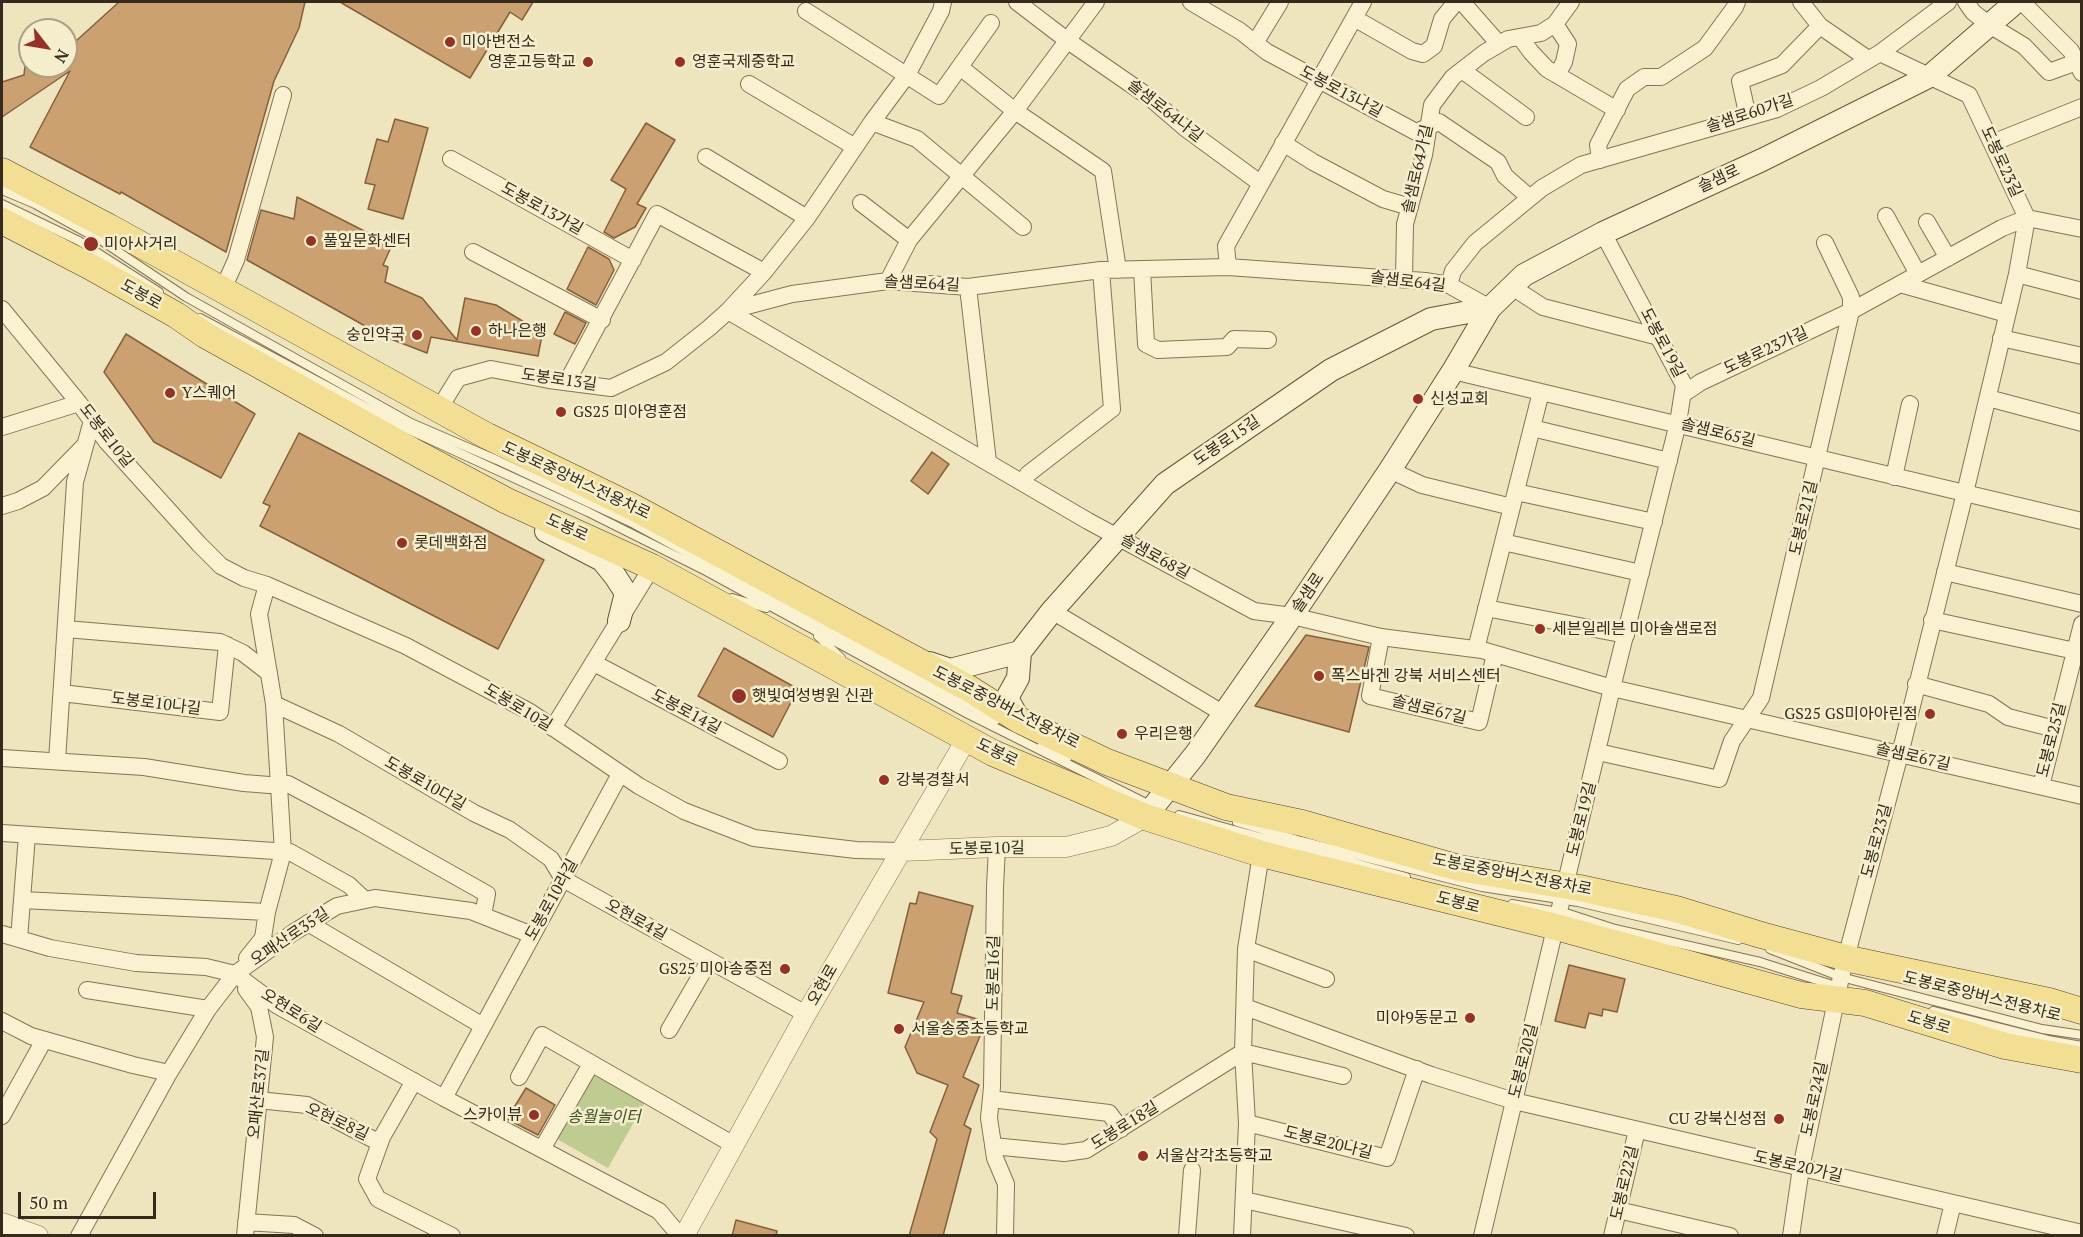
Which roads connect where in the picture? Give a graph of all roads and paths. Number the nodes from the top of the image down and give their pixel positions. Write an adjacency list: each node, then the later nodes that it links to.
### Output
1 (943, 2): 30 (street, 도봉로13길)
2 (1017, 2): 23 (street, 솔샘로64나길)
3 (1096, 2): 23 (street)
4 (1191, 2): 24 (street, 도봉로13나길)
5 (1280, 2): 24 (street)
6 (1363, 2): 17 (street)
7 (1456, 2): 17 (street)
8 (1462, 2): 25 (street)
9 (1571, 2): 19 (street)
10 (1737, 2): 37 (street)
11 (1801, 2): 21 (street)
12 (1947, 2): 26 (street, 솔샘로60가길)
13 (1966, 2): 20 (street)
14 (2016, 2): 20 (main road, 솔샘로)
15 (2022, 2): 27 (street)
16 (806, 11): 30 (street)
17 (1354, 18): 33 (street)
18 (991, 23): 28 (street)
19 (1555, 24): 22 (street, 솔샘로64가길); 31 (street)
20 (1988, 24): 27 (street); 32 (main road, 솔샘로)
21 (1820, 26): 26 (street); 40 (street)
22 (1520, 37): 25 (street, 솔샘로64가길); 31 (street)
23 (1068, 41): 38 (street); 51 (street, 솔샘로64나길)
24 (1255, 42): 33 (street, 도봉로13나길)
25 (1499, 44): 29 (street, 솔샘로64가길)
26 (1874, 56): 32 (street); 40 (street, 솔샘로60가길)
27 (2080, 65)
28 (960, 67): 30 (street); 38 (street)
29 (1462, 70): 39 (street); 42 (street, 솔샘로64가길)
30 (907, 75): 41 (street, 도봉로13길)
31 (1557, 75): 37 (street)
32 (1930, 76): 44 (street, 도봉로23길); 63 (main road, 솔샘로)
33 (1320, 81): 42 (street, 도봉로13나길); 43 (street)
34 (749, 84): 45 (street)
35 (283, 95): 81 (street)
36 (2082, 107): 44 (street)
37 (1617, 110): 48 (street)
38 (1015, 111): 50 (street); 71 (street)
39 (1526, 117)
40 (1748, 117): 48 (street, 솔샘로60가길)
41 (872, 123): 45 (street, 도봉로13길); 50 (street)
42 (1429, 126): 53 (street); 55 (street, 솔샘로64가길)
43 (1283, 143): 51 (street); 55 (street)
44 (1992, 143): 58 (street, 도봉로23길)
45 (855, 147): 57 (street, 도봉로13길)
46 (706, 157): 57 (street)
47 (451, 159): 68 (street, 도봉로13가길)
48 (1600, 160): 53 (street, 솔샘로60가길)
49 (2, 171): 81 (main road, 도봉로)
50 (961, 176): 61 (street); 64 (street)
51 (1260, 183): 69 (street)
52 (2, 190): 146 (lane, 도봉로중앙버스전용차로)
53 (1529, 197): 78 (street, 솔샘로60가길)
54 (861, 203): 64 (street)
55 (1410, 207): 75 (street, 솔샘로64가길)
56 (1886, 216): 73 (street)
57 (807, 218): 72 (street, 도봉로13길)
58 (2027, 218): 62 (street); 67 (street, 도봉로23가길); 74 (street, 도봉로23길)
59 (3, 221): 83 (lane); 112 (main road, 도봉로)
60 (1927, 222): 67 (street)
61 (1023, 227)
62 (2082, 229)
63 (1603, 233): 80 (main road, 솔샘로); 91 (street, 도봉로19길)
64 (909, 240): 76 (street)
65 (1825, 243): 87 (street)
66 (473, 252): 90 (street)
67 (1948, 258): 73 (street, 도봉로23가길)
68 (633, 260): 72 (street); 90 (street)
69 (1228, 267): 70 (street, 솔샘로64길); 75 (street, 솔샘로64길)
70 (1142, 269): 71 (street, 솔샘로64길); 93 (street)
71 (1109, 270): 79 (street, 솔샘로64길); 115 (street)
72 (764, 272): 86 (street, 도봉로13길)
73 (1918, 274): 77 (street, 도봉로23가길)
74 (2017, 274): 82 (street); 89 (street, 도봉로23길)
75 (1404, 279): 78 (street, 솔샘로64길)
76 (888, 281): 79 (street, 솔샘로64길); 86 (street, 솔샘로64길)
77 (1900, 284): 87 (street, 도봉로23가길); 89 (street)
78 (1449, 285): 84 (street, 솔샘로64길)
79 (968, 286): 111 (street)
80 (1512, 287): 84 (main road, 솔샘로); 91 (street)
81 (223, 289): 102 (main road, 도봉로)
82 (2082, 291)
83 (166, 296)
84 (1490, 308): 95 (main road, 솔샘로); 121 (main road, 도봉로15길)
85 (2, 309): 100 (street, 도봉로10길)
86 (728, 311): 96 (street, 도봉로13길); 111 (street, 솔샘로68길)
87 (1851, 311): 98 (street, 도봉로23가길); 109 (street, 도봉로21길)
88 (190, 312): 131 (lane)
89 (2007, 314): 92 (street, 도봉로23길)
90 (602, 320): 96 (street)
91 (1659, 337): 98 (street, 도봉로19길)
92 (2001, 338): 94 (street); 99 (street, 도봉로23길)
93 (1268, 340)
94 (2082, 356)
95 (1454, 370): 97 (street, 솔샘로65길); 113 (main road, 솔샘로)
96 (567, 382): 102 (street, 도봉로13길)
97 (1541, 392): 104 (street, 솔샘로65길); 107 (street)
98 (1683, 394): 104 (street, 도봉로19길)
99 (1988, 398): 105 (street); 116 (street, 도봉로23길)
100 (79, 403): 103 (street, 도봉로10길); 106 (street)
101 (1910, 404): 114 (street)
102 (439, 409): 146 (main road, 도봉로)
103 (92, 421): 108 (street); 127 (street, 도봉로10길)
104 (1678, 423): 109 (street, 솔샘로65길); 110 (street, 도봉로19길)
105 (2082, 423)
106 (2, 427)
107 (1532, 428): 110 (street); 117 (street)
108 (86, 443): 118 (street); 136 (street)
109 (1818, 459): 114 (street, 솔샘로65길); 156 (street, 도봉로21길)
110 (1669, 461): 120 (street, 도봉로19길)
111 (988, 462): 115 (street, 솔샘로68길)
112 (435, 463): 123 (main road, 도봉로); 134 (main road)
113 (1390, 470): 117 (street); 132 (main road, 솔샘로)
114 (1894, 477): 116 (street, 솔샘로65길)
115 (1023, 483): 121 (street, 솔샘로68길)
116 (1965, 493): 119 (street, 솔샘로65길); 124 (street, 도봉로23길)
117 (1514, 499): 120 (street); 122 (street)
118 (2, 506)
119 (2082, 521)
120 (1654, 522): 125 (street, 도봉로19길)
121 (1119, 537): 130 (main road, 도봉로15길); 132 (street, 솔샘로68길)
122 (1503, 542): 125 (street); 129 (street)
123 (652, 567): 126 (main road, 도봉로); 134 (street)
124 (1945, 572): 128 (street); 133 (street, 도봉로23길)
125 (1641, 573): 138 (street, 도봉로19길)
126 (675, 579): 131 (lane); 148 (main road, 도봉로)
127 (267, 585): 147 (street); 158 (street, 도봉로10길)
128 (2082, 604)
129 (1486, 608): 138 (street); 141 (street)
130 (1052, 611): 143 (main road, 도봉로15길); 155 (street)
131 (783, 613): 137 (lane)
132 (1292, 616): 139 (street, 솔샘로67길); 155 (main road, 솔샘로)
133 (1932, 620): 142 (street); 149 (street, 도봉로23길)
134 (619, 621): 145 (street)
135 (2082, 624): 142 (street, 도봉로25길)
136 (66, 629): 140 (street); 152 (street)
137 (812, 629): 148 (lane); 171 (lane)
138 (1626, 635): 150 (street, 도봉로19길)
139 (1381, 637): 141 (street, 솔샘로67길); 144 (street, 솔샘로67길)
140 (227, 645): 147 (street); 152 (street, 도봉로10나길)
141 (1476, 649): 144 (street, 솔샘로67길)
142 (2075, 651): 159 (street, 도봉로25길)
143 (1020, 652): 146 (main road); 157 (main road)
144 (1495, 654): 150 (street, 솔샘로67길)
145 (594, 663): 158 (street); 164 (street, 도봉로14길)
146 (909, 665): 151 (lane, 도봉로중앙버스전용차로); 154 (main road, 도봉로)
147 (269, 673): 153 (street)
148 (869, 684): 160 (main road, 도봉로)
149 (1916, 684): 159 (street); 162 (street, 도봉로23길)
150 (1612, 688): 156 (street, 솔샘로67길); 161 (street, 도봉로19길)
151 (941, 692): 154 (lane); 167 (lane, 도봉로중앙버스전용차로)
152 (62, 693): 165 (street)
153 (274, 704): 168 (street); 179 (street, 도봉로10다길)
154 (995, 705): 157 (main road, 도봉로)
155 (1224, 714): 171 (main road, 솔샘로)
156 (1745, 719): 161 (street); 162 (street, 솔샘로67길)
157 (1019, 720): 171 (main road, 도봉로)
158 (553, 728): 166 (street, 도봉로10길)
159 (2055, 729): 169 (street, 도봉로25길)
160 (967, 738): 171 (main road, 도봉로); 176 (street, 오현로)
161 (1598, 753): 184 (street, 도봉로19길)
162 (1900, 754): 169 (street, 솔샘로67길); 197 (street, 도봉로23길)
163 (2, 758): 165 (street)
164 (779, 760)
165 (57, 761): 168 (street)
166 (620, 774): 176 (street, 도봉로10길); 179 (street, 도봉로10라길)
167 (1121, 780)
168 (279, 785): 177 (street); 186 (street)
169 (2041, 786): 170 (street, 솔샘로67길)
170 (2082, 796)
171 (1162, 803): 175 (street, 도봉로10길); 178 (main road, 도봉로); 180 (lane); 184 (main road, 도봉로)
172 (1221, 816): 184 (lane, 도봉로중앙버스전용차로)
173 (2, 833): 174 (street)
174 (27, 835): 177 (street); 181 (street)
175 (997, 847): 176 (street, 도봉로10길); 220 (street, 도봉로16길)
176 (902, 851): 204 (street, 오현로)
177 (283, 852): 182 (street); 185 (street)
178 (1261, 854): 184 (main road, 도봉로); 193 (street)
179 (563, 879): 189 (street, 도봉로10라길); 194 (street, 오현로4길)
180 (1435, 885)
181 (22, 900): 185 (street); 190 (street)
182 (365, 900): 186 (street, 오패산로35길); 187 (street, 오패산로35길)
183 (1503, 902): 184 (lane)
184 (1561, 907): 191 (lane, 도봉로중앙버스전용차로); 197 (main road, 도봉로); 197 (main road, 도봉로); 222 (street, 도봉로20길)
185 (267, 912): 195 (street)
186 (483, 915): 189 (street, 오패산로35길)
187 (308, 923): 195 (street, 오패산로35길); 206 (street)
188 (2, 934): 190 (street, 오현로6길)
189 (532, 935): 206 (street, 도봉로10라길)
190 (19, 939): 195 (street, 오현로6길)
191 (1743, 942)
192 (1763, 947): 197 (lane, 도봉로중앙버스전용차로)
193 (1246, 949): 196 (street); 200 (street)
194 (709, 961): 204 (street, 오현로4길); 207 (street)
195 (235, 974): 201 (street, 오패산로35길); 218 (street, 오현로6길); 221 (street, 오패산로37길)
196 (1326, 979)
197 (1845, 984): 199 (lane); 203 (main road, 도봉로); 208 (lane, 도봉로중앙버스전용차로); 212 (main road, 도봉로); 231 (street, 도봉로24길)
198 (87, 990): 201 (street)
199 (1884, 999)
200 (1245, 1007): 211 (street); 214 (street)
201 (208, 1009): 215 (street, 오패산로35길)
202 (1925, 1009): 210 (lane)
203 (2082, 1011)
204 (806, 1014): 228 (street, 오현로)
205 (2, 1022): 209 (street)
206 (483, 1026): 219 (street, 도봉로10라길)
207 (669, 1030)
208 (2082, 1035)
209 (44, 1040): 215 (street); 223 (street)
210 (2082, 1046)
211 (1243, 1052): 216 (street); 224 (street); 225 (street, 도봉로18길)
212 (2082, 1060)
213 (591, 1064): 217 (street); 228 (street); 230 (street)
214 (1417, 1069): 222 (street); 224 (street, 도봉로20나길)
215 (169, 1073): 241 (street, 오패산로35길)
216 (1342, 1076)
217 (519, 1077)
218 (414, 1081): 219 (street, 오현로6길); 227 (street, 오현로8길)
219 (444, 1098): 230 (street, 오현로6길)
220 (991, 1099): 225 (street); 229 (street, 도봉로16길)
221 (258, 1100): 227 (street, 오현로8길); 237 (street, 오패산로37길)
222 (1514, 1101): 226 (street, 도봉로20가길); 248 (street, 도봉로20길)
223 (2, 1116)
224 (1247, 1123): 233 (street)
225 (1121, 1129): 229 (street, 도봉로18길)
226 (1637, 1130): 231 (street, 도봉로20가길); 235 (street, 도봉로22길)
227 (380, 1143): 239 (street, 오현로8길)
228 (734, 1145): 243 (street, 오현로)
229 (993, 1146): 244 (street, 도봉로16길)
230 (542, 1149): 243 (street, 오현로6길)
231 (1801, 1168): 234 (street, 도봉로20가길); 251 (street, 도봉로24길)
232 (1192, 1170): 245 (street)
233 (1244, 1200): 246 (street); 247 (street)
234 (1953, 1203): 238 (street, 도봉로20가길); 252 (street)
235 (1618, 1210): 249 (street, 도봉로22길); 250 (street)
236 (2, 1223): 240 (street)
237 (245, 1229): 242 (street, 오패산로37길)
238 (2082, 1233)
239 (447, 1234)
240 (38, 1236)
241 (79, 1236)
242 (315, 1236)
243 (682, 1236)
244 (1005, 1236)
245 (1187, 1236)
246 (1242, 1236)
247 (1406, 1236)
248 (1482, 1236)
249 (1612, 1236)
250 (1730, 1236)
251 (1791, 1236)
252 (1946, 1236)

